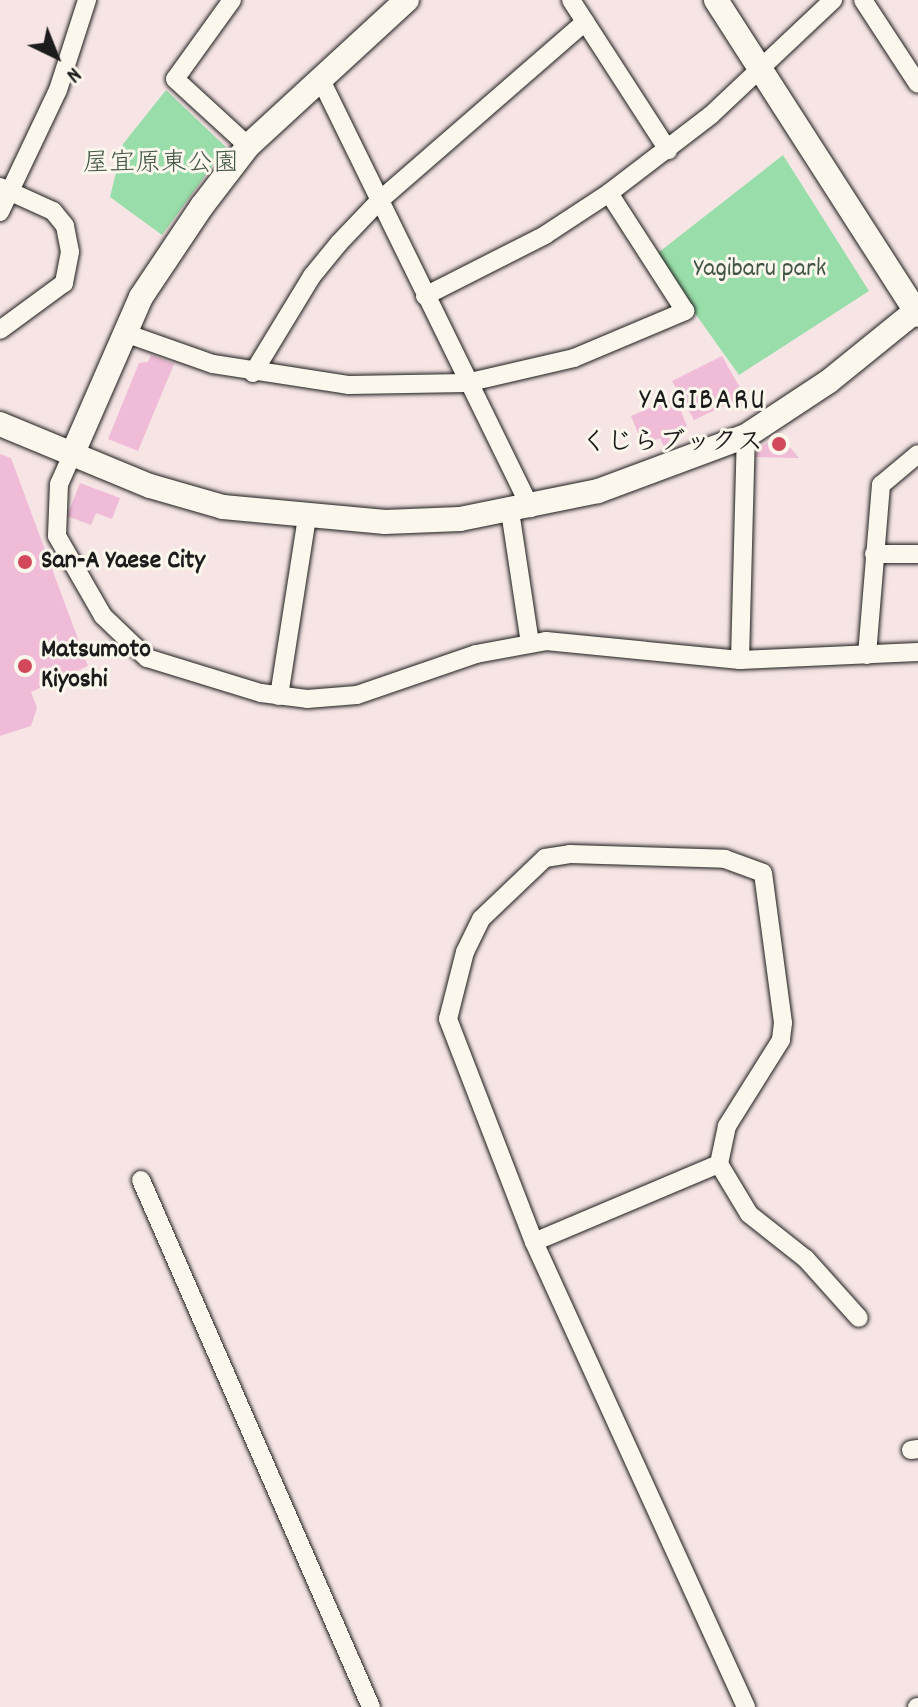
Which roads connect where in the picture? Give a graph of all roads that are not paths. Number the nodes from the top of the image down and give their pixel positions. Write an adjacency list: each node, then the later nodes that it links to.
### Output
1 (87, 0): 14 (street)
2 (232, 0): 12 (street)
3 (407, 0): 10 (street)
4 (571, 0): 8 (street)
5 (716, 0): 9 (street)
6 (833, 0): 9 (street)
7 (863, 0): 11 (street)
8 (585, 22): 13 (street); 16 (street)
9 (761, 69): 13 (street); 19 (street)
10 (320, 78): 12 (street); 16 (street)
11 (918, 84)
12 (248, 146): 21 (street)
13 (668, 150): 15 (street)
14 (4, 189): 17 (street); 20 (street)
15 (609, 193): 18 (street); 23 (street)
16 (379, 201): 18 (street); 22 (street)
17 (0, 212)
18 (425, 296): 23 (street)
19 (917, 312): 25 (street)
20 (0, 330)
21 (125, 333): 22 (street); 27 (street)
22 (253, 373): 23 (street)
23 (466, 383): 28 (street)
24 (0, 424): 27 (street)
25 (746, 436): 28 (street); 35 (street)
26 (918, 454): 30 (street)
27 (72, 455): 29 (street); 36 (street)
28 (520, 510): 29 (street); 32 (street)
29 (307, 517): 36 (street)
30 (874, 554): 31 (street); 34 (street)
31 (918, 554)
32 (530, 643): 35 (street); 36 (street)
33 (918, 652): 34 (street)
34 (867, 655): 35 (street)
35 (740, 660)
36 (279, 696)
37 (719, 1164): 39 (street); 39 (street); 40 (street)
38 (141, 1180): 41 (street)
39 (534, 1242): 42 (street)
40 (859, 1318)
41 (371, 1707)
42 (746, 1707)

